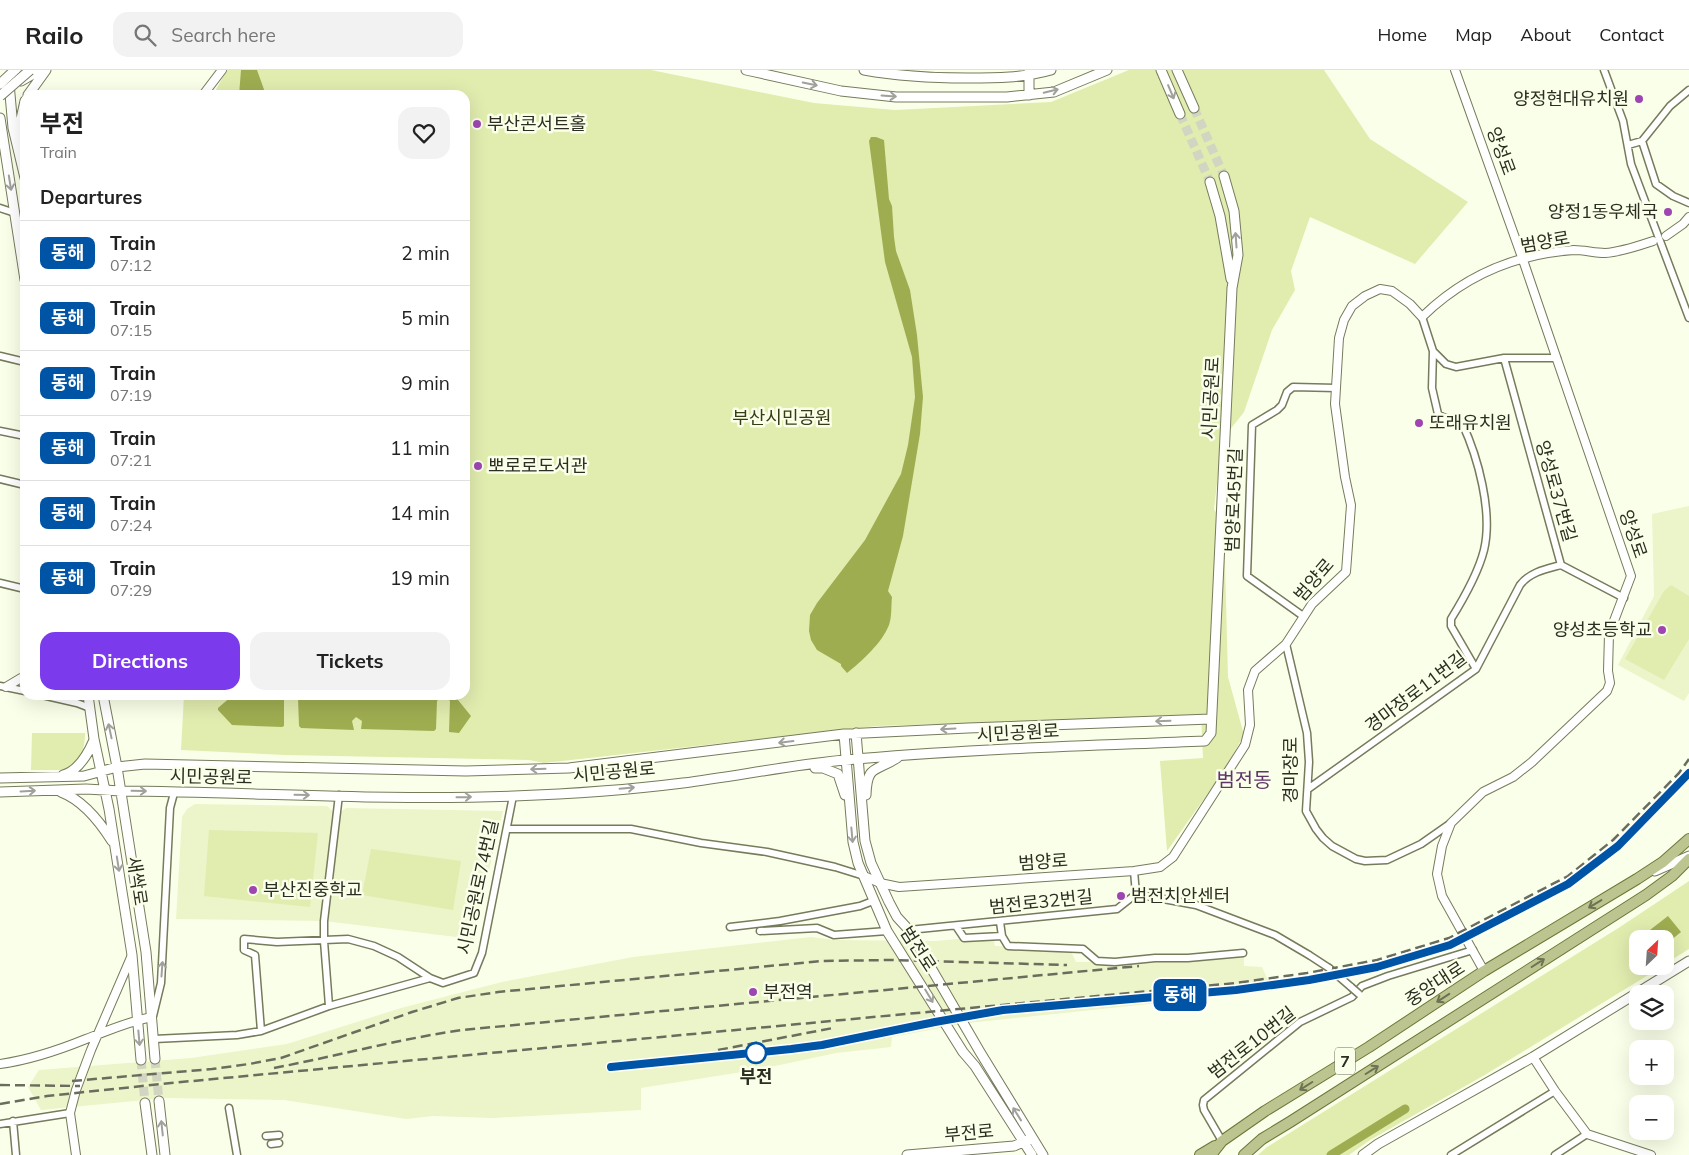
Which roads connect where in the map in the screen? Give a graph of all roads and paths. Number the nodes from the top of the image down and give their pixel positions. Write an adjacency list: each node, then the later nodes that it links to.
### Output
1 (10, 70): 16 (main road)
2 (16, 70): 16 (main road, bridge)
3 (30, 70): 21 (main road, bridge)
4 (40, 70): 16 (main road)
5 (46, 70): 17 (main road)
6 (222, 70): 18 (street)
7 (746, 70): 20 (main road, one-way to 20)
8 (864, 70): 15 (main road)
9 (1051, 70): 15 (main road)
10 (1108, 70): 20 (main road, one-way to 10)
11 (1161, 70): 24 (main road, one-way to 24)
12 (1177, 70): 23 (main road)
13 (1455, 70): 38 (street, 양성로)
14 (1604, 70): 27 (street)
15 (1029, 73): 20 (main road)
16 (3, 87): 22 (main road); 28 (main road)
17 (32, 90)
18 (207, 90)
19 (1689, 90): 26 (street)
20 (1029, 95)
21 (0, 96)
22 (0, 102)
23 (1194, 108)
24 (1180, 114)
25 (0, 118): 33 (main road, one-way to 33)
26 (1642, 141): 27 (street); 31 (street)
27 (1628, 145): 41 (street)
28 (20, 150)
29 (1224, 176): 39 (main road, 시민공원로, one-way to 29)
30 (1210, 182): 39 (main road, 시민공원로)
31 (1689, 203)
32 (0, 208): 33 (street)
33 (15, 212): 37 (main road)
34 (1689, 217): 35 (street)
35 (1666, 236)
36 (1653, 241): 38 (street, 범양로)
37 (20, 246)
38 (1523, 260): 40 (street, 범양로); 45 (street, 양성로)
39 (1232, 288): 66 (main road, 시민공원로)
40 (1422, 317): 42 (street); 47 (street, 범양로)
41 (1689, 318)
42 (1433, 351): 44 (street); 58 (street)
43 (0, 356): 46 (street)
44 (1504, 358): 45 (street); 52 (street, 양성로37번길)
45 (1557, 358): 55 (street, 양성로)
46 (20, 361)
47 (1336, 388): 56 (street, 범양로); 56 (street, 범양로45번길)
48 (0, 431): 49 (street)
49 (20, 435)
50 (0, 479): 51 (street)
51 (20, 483)
52 (1561, 565): 55 (street, 양성로37번길); 58 (street, 경마장로11번길)
53 (0, 583): 54 (street)
54 (20, 587)
55 (1624, 598): 88 (street, 양성로)
56 (1303, 616): 57 (street, 범양로)
57 (1286, 644): 78 (street, 경마장로); 93 (street, 범양로)
58 (1476, 669): 78 (street, 경마장로11번길)
59 (20, 678): 60 (street)
60 (3, 686): 61 (street)
61 (20, 690)
62 (64, 700): 65 (street)
63 (89, 700): 65 (main road, 새싹로)
64 (103, 700): 74 (main road, 새싹로, one-way to 64)
65 (90, 708): 69 (main road, 새싹로)
66 (1211, 719): 67 (main road, 시민공원로, one-way to 67); 70 (main road, 시민공원로)
67 (856, 733): 68 (main road, 시민공원로); 71 (main road, 범전로)
68 (844, 734): 72 (main road, 범전로); 74 (main road, 시민공원로, one-way to 74)
69 (94, 739): 75 (main road, 새싹로); 77 (main road)
70 (900, 756): 71 (main road, 시민공원로); 87 (main road)
71 (858, 759): 72 (main road, 시민공원로); 87 (main road, 범전로)
72 (847, 760): 73 (main road, 시민공원로); 86 (main road, 범전로)
73 (802, 765): 85 (main road, 시민공원로, one-way to 73); 86 (main road)
74 (117, 767): 75 (main road, 시민공원로); 81 (main road, 새싹로)
75 (100, 772): 77 (main road, 시민공원로); 80 (main road, 새싹로)
76 (0, 778): 77 (main road, 시민공원로)
77 (53, 778)
78 (1308, 789): 88 (street, 경마장로)
79 (56, 790): 80 (main road, 시민공원로); 82 (main road, 시민공원로, one-way to 79); 91 (main road)
80 (106, 791): 81 (main road, 시민공원로); 91 (main road, 새싹로)
81 (121, 791): 83 (main road, 시민공원로, one-way to 83); 115 (main road, 새싹로)
82 (0, 792)
83 (174, 793): 84 (main road, 시민공원로, one-way to 84); 115 (street, 새싹로, one-way to 83)
84 (339, 796): 85 (main road, 시민공원로, one-way to 85); 106 (street)
85 (513, 796): 89 (street, 시민공원로74번길)
86 (850, 802): 94 (main road, 범전로, one-way to 94)
87 (862, 807): 96 (main road, 범전로)
88 (1451, 823): 107 (street, 양성로)
89 (507, 828): 94 (street); 112 (street, 시민공원로74번길)
90 (1689, 838): 95 (main road)
91 (114, 845): 109 (main road, 새싹로, one-way to 109)
92 (1689, 858): 95 (main road, 중앙대로 / 7); 150 (main road, 중앙대로 / 7, one-way to 92)
93 (1134, 871): 96 (street, 범양로); 97 (street)
94 (864, 876): 96 (street, 범양로); 98 (main road, 범전로)
95 (1636, 879): 111 (main road, 중앙대로 / 7, one-way to 111)
96 (880, 883): 102 (main road, 범전로)
97 (1136, 894): 99 (street, 범전로32번길); 113 (street, bridge)
98 (873, 901): 101 (street); 104 (main road, 범전로)
99 (1000, 922): 100 (street, 범전로32번길); 105 (street)
100 (956, 926): 102 (street, 범전로32번길); 105 (street)
101 (730, 927)
102 (909, 930): 134 (main road, 범전로, one-way to 102)
103 (760, 931): 104 (street)
104 (887, 931): 134 (main road, 범전로, one-way to 134)
105 (1002, 936): 108 (street)
106 (324, 941): 112 (street, 시민공원로74번길); 114 (street); 117 (street, 시민공원로74번길)
107 (1473, 950): 111 (street, 양성로); 135 (street, 범전로10번길)
108 (1243, 953)
109 (132, 955): 116 (main road, 새싹로); 118 (street)
110 (1689, 961): 120 (main road)
111 (1484, 971): 135 (main road, 중앙대로 / 7, one-way to 135)
112 (430, 978): 114 (street)
113 (1359, 994)
114 (329, 1006): 117 (street)
115 (152, 1017): 116 (street); 119 (main road, 새싹로)
116 (138, 1020): 118 (street); 122 (main road, 새싹로, one-way to 122)
117 (261, 1030): 119 (street)
118 (97, 1035): 123 (street); 128 (street)
119 (154, 1039): 121 (main road, 새싹로)
120 (1533, 1057): 124 (street); 151 (main road)
121 (155, 1059)
122 (141, 1060)
123 (0, 1064)
124 (1555, 1091): 131 (street); 140 (street)
125 (159, 1101): 144 (main road, one-way to 125)
126 (145, 1103): 143 (main road)
127 (229, 1108): 138 (street)
128 (70, 1113): 129 (street); 142 (street)
129 (13, 1121): 130 (street); 141 (street)
130 (0, 1124)
131 (1587, 1134): 152 (street); 153 (street)
132 (278, 1135): 133 (street)
133 (266, 1136)
134 (1028, 1140): 139 (main road, 부전로); 146 (main road, 범전로); 147 (main road, 범전로)
135 (1222, 1141): 148 (main road); 149 (main road, 중앙대로 / 7)
136 (279, 1143): 137 (street)
137 (271, 1144)
138 (237, 1152)
139 (967, 1152): 145 (main road, 부전로)
140 (1455, 1154)
141 (16, 1155)
142 (76, 1155)
143 (152, 1155)
144 (165, 1155)
145 (907, 1155)
146 (1032, 1155)
147 (1043, 1155)
148 (1200, 1155)
149 (1211, 1155)
150 (1244, 1155)
151 (1363, 1155)
152 (1555, 1155)
153 (1651, 1155)

